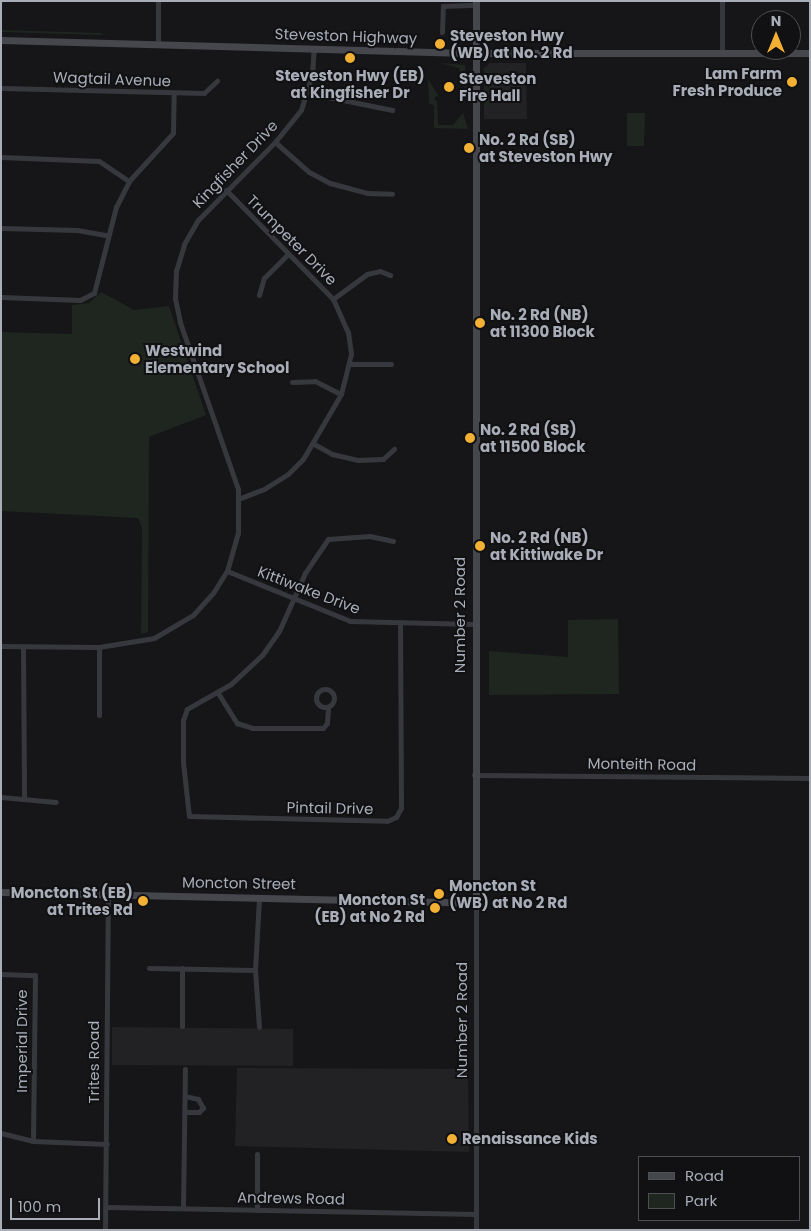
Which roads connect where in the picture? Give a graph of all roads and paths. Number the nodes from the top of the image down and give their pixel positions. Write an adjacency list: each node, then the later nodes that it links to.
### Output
1 (158, 1): 6 (street)
2 (722, 1): 9 (street)
3 (476, 3): 4 (street); 8 (street, Number 2 Road)
4 (442, 32)
5 (1, 40): 6 (street, Steveston Highway)
6 (158, 44): 7 (street, Steveston Highway)
7 (314, 48): 8 (street, Steveston Highway); 13 (street, Kingfisher Drive)
8 (476, 53): 9 (street, Steveston Highway); 39 (street, Number 2 Road)
9 (722, 53): 10 (street, Steveston Highway)
10 (810, 53)
11 (217, 81): 14 (street, Wagtail Avenue)
12 (1, 88): 14 (street, Wagtail Avenue)
13 (308, 93): 15 (street); 16 (street, Kingfisher Drive)
14 (174, 94): 18 (street)
15 (392, 110)
16 (275, 142): 19 (street, Kingfisher Drive); 20 (street)
17 (1, 157): 18 (street)
18 (129, 181): 22 (street)
19 (226, 190): 23 (street, Trumpeter Drive); 34 (street, Kingfisher Drive)
20 (392, 194)
21 (1, 228): 22 (street)
22 (106, 235): 26 (street)
23 (288, 254): 25 (street); 27 (street, Trumpeter Drive)
24 (390, 275): 27 (street)
25 (259, 296)
26 (1, 297)
27 (333, 299): 28 (street, Trumpeter Drive)
28 (351, 364): 29 (street); 31 (street, Trumpeter Drive)
29 (391, 364)
30 (292, 382): 31 (street)
31 (341, 394): 32 (street, Trumpeter Drive)
32 (314, 444): 33 (street); 34 (street, Trumpeter Drive)
33 (394, 449)
34 (240, 498): 36 (street, Kingfisher Drive)
35 (393, 541): 37 (street)
36 (227, 571): 37 (street, Kittiwake Drive); 42 (street, Kingfisher Drive)
37 (294, 599): 38 (street, Kittiwake Drive); 43 (street)
38 (400, 624): 39 (street, Kittiwake Drive); 43 (street, Pintail Drive)
39 (474, 624): 46 (street, Number 2 Road)
40 (1, 646): 41 (street, Kingfisher Drive)
41 (23, 646): 42 (street, Kingfisher Drive); 49 (street)
42 (99, 647): 45 (street)
43 (218, 693): 44 (street)
44 (328, 707)
45 (99, 715)
46 (474, 774): 47 (street, Monteith Road); 54 (street, Number 2 Road)
47 (810, 778)
48 (1, 797): 49 (street)
49 (24, 798): 50 (street)
50 (56, 802)
51 (1, 892): 52 (street, Moncton Street)
52 (108, 894): 53 (street, Moncton Street); 66 (street, Trites Road)
53 (259, 898): 54 (street, Moncton Street); 57 (street)
54 (476, 903): 71 (street, Number 2 Road)
55 (150, 968): 56 (street)
56 (182, 968): 57 (street); 59 (street)
57 (255, 970): 60 (street)
58 (1, 974): 65 (street, Imperial Drive)
59 (182, 1026)
60 (259, 1027)
61 (185, 1068): 62 (street)
62 (185, 1096): 63 (street); 63 (street)
63 (185, 1112): 69 (street)
64 (1, 1133): 65 (street)
65 (34, 1141): 66 (street)
66 (106, 1144): 68 (street, Trites Road)
67 (257, 1154): 70 (street)
68 (106, 1207): 69 (street, Andrews Road); 72 (street, Trites Road)
69 (183, 1208): 70 (street, Andrews Road)
70 (257, 1210): 71 (street, Andrews Road)
71 (476, 1214): 73 (street, Number 2 Road)
72 (105, 1230)
73 (476, 1230)

